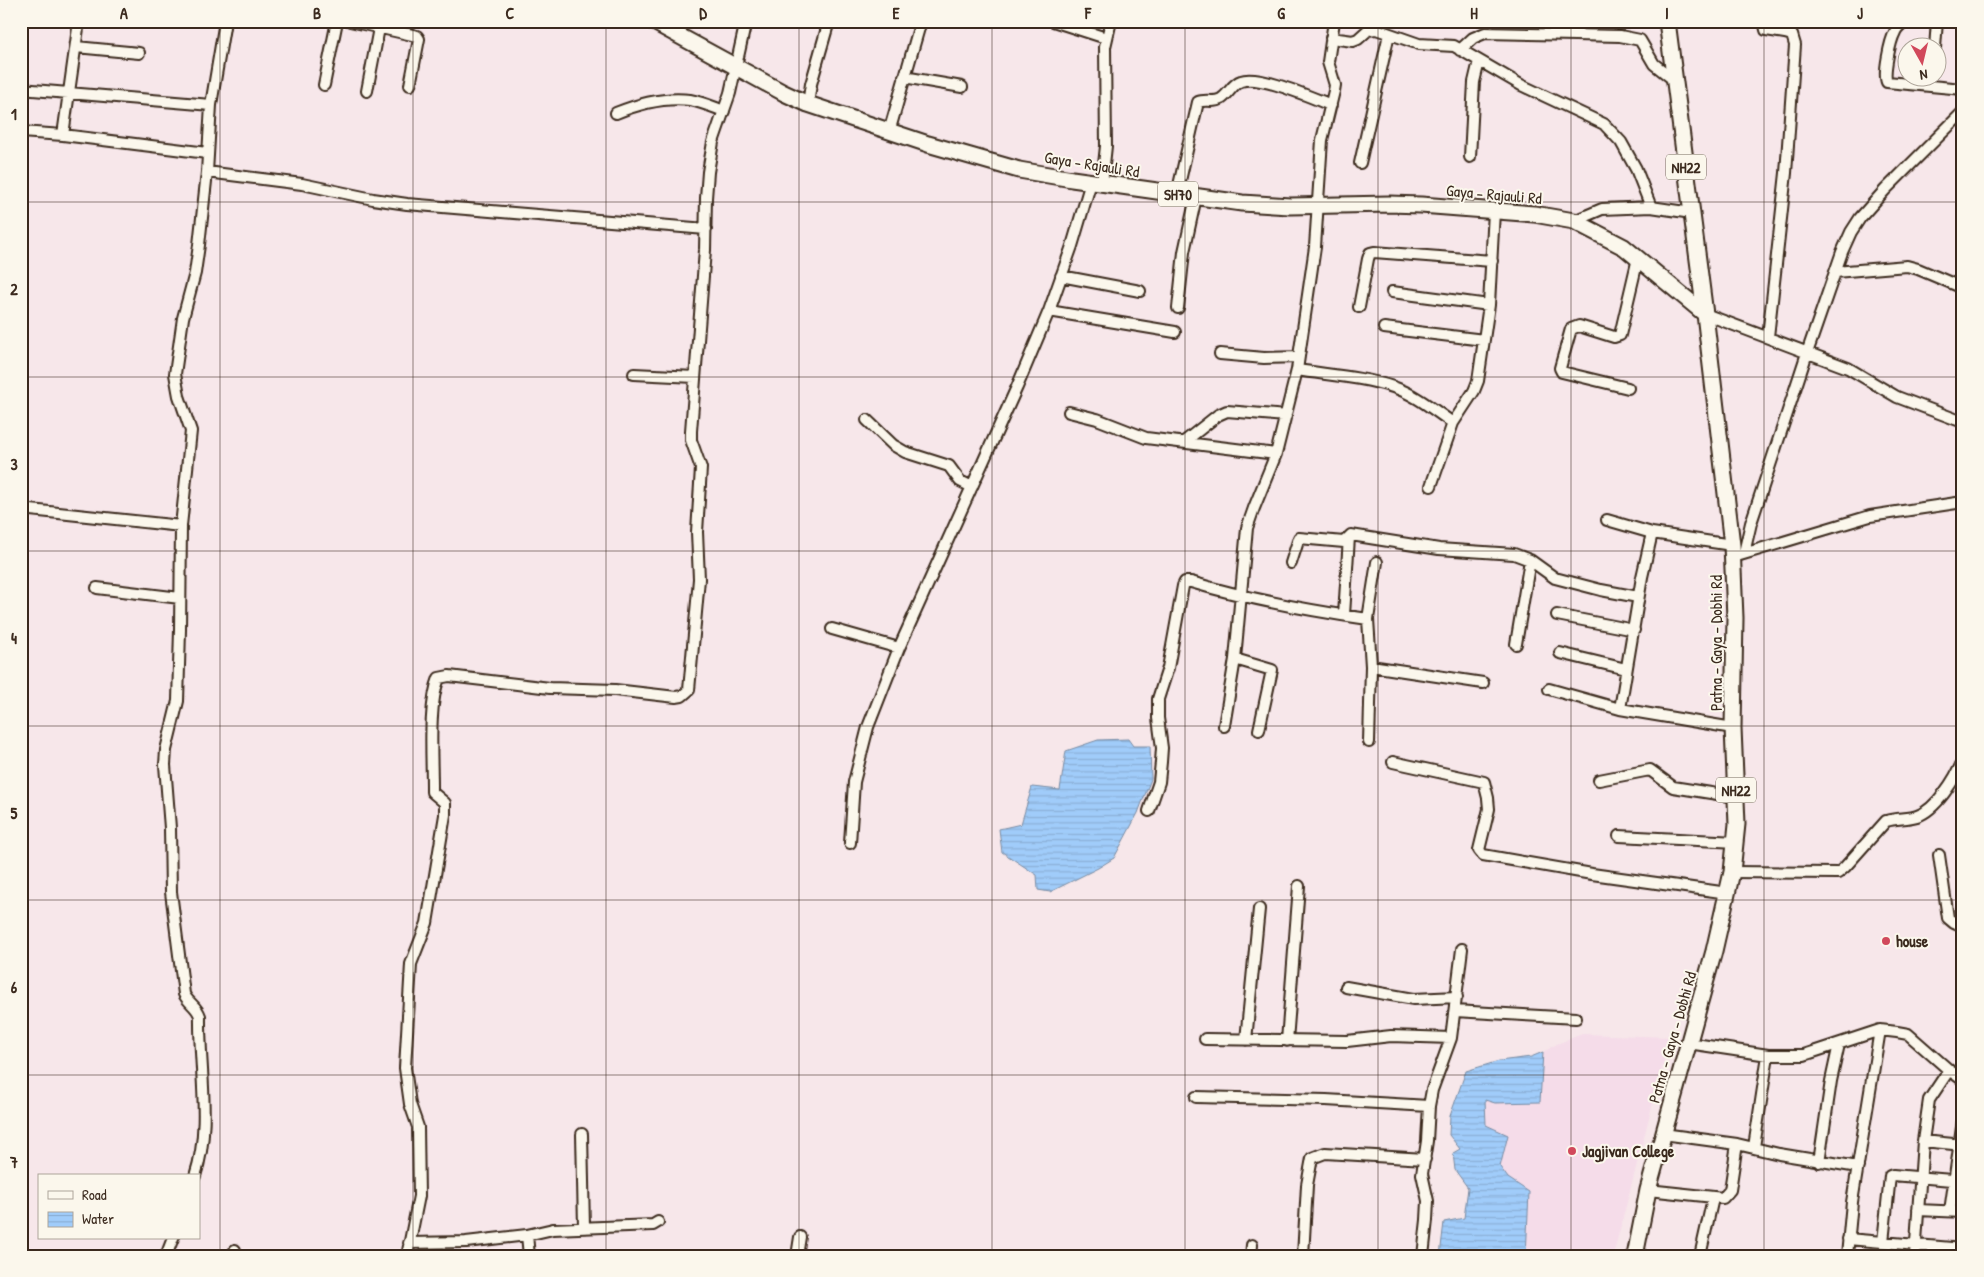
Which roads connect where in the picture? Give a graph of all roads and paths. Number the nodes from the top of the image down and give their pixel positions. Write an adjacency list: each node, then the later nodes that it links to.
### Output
1 (80, 21): 21 (street)
2 (225, 21): 38 (street)
3 (336, 21): 29 (street)
4 (350, 21): 16 (street)
5 (652, 21): 25 (main road, Gaya - Rajauli Rd / SH70)
6 (746, 21): 25 (street)
7 (829, 21): 37 (street)
8 (921, 21): 26 (street)
9 (1053, 21): 18 (street)
10 (1111, 21): 18 (street)
11 (1334, 21): 19 (street)
12 (1667, 21): 27 (main road, Patna - Gaya - Dobhi Rd / NH22)
13 (1764, 21): 73 (street)
14 (1906, 21): 28 (street)
15 (1937, 21): 20 (street)
16 (378, 28): 30 (street); 35 (street)
17 (1390, 34): 19 (street); 22 (street); 48 (street)
18 (1106, 38): 50 (street)
19 (1332, 38): 39 (street)
20 (1936, 38)
21 (76, 47): 23 (street); 36 (street)
22 (1460, 50): 24 (street); 27 (street)
23 (139, 53)
24 (1479, 61): 47 (street); 54 (street)
25 (736, 66): 37 (main road, Gaya - Rajauli Rd / SH70); 40 (street)
26 (904, 77): 32 (street); 44 (street)
27 (1674, 80): 56 (main road, Patna - Gaya - Dobhi Rd / NH22)
28 (1896, 84)
29 (324, 85)
30 (410, 85)
31 (1946, 85): 34 (street)
32 (962, 87)
33 (21, 89): 36 (street)
34 (1963, 89)
35 (368, 91)
36 (68, 93): 38 (street); 45 (street)
37 (808, 104): 44 (main road, Gaya - Rajauli Rd / SH70)
38 (211, 105): 46 (street)
39 (1331, 105): 51 (street); 53 (street)
40 (724, 111): 42 (street); 58 (street)
41 (1963, 112): 61 (street)
42 (616, 113)
43 (21, 132): 45 (street)
44 (889, 132): 50 (main road, Gaya - Rajauli Rd / SH70)
45 (63, 135): 46 (street)
46 (207, 153): 49 (street)
47 (1470, 157)
48 (1360, 163)
49 (207, 172): 58 (street); 94 (street)
50 (1096, 183): 51 (main road, Gaya - Rajauli Rd / SH70); 62 (street)
51 (1177, 194): 52 (main road, Gaya - Rajauli Rd / SH70)
52 (1196, 197): 53 (main road, Gaya - Rajauli Rd / SH70); 68 (street)
53 (1317, 206): 55 (main road, Gaya - Rajauli Rd / SH70); 77 (street)
54 (1650, 207): 56 (street); 57 (street)
55 (1494, 211): 57 (main road, Gaya - Rajauli Rd / SH70); 60 (street)
56 (1692, 213): 70 (main road, Patna - Gaya - Dobhi Rd / NH22)
57 (1574, 221): 59 (main road, Gaya - Rajauli Rd / SH70)
58 (706, 229): 80 (street)
59 (1638, 258): 70 (main road, Gaya - Rajauli Rd / SH70); 81 (street)
60 (1492, 261): 66 (street); 67 (street)
61 (1835, 272): 63 (street); 75 (street)
62 (1061, 276): 64 (street); 69 (street)
63 (1963, 288)
64 (1140, 290)
65 (1392, 292): 66 (street)
66 (1489, 305): 74 (street)
67 (1359, 307)
68 (1178, 308)
69 (1049, 310): 72 (street); 90 (street)
70 (1705, 314): 73 (street); 97 (main road, Patna - Gaya - Dobhi Rd / NH22)
71 (1384, 328): 74 (street)
72 (1175, 332)
73 (1768, 337): 75 (street)
74 (1484, 340): 86 (street)
75 (1808, 353): 85 (street); 97 (street)
76 (1220, 354): 77 (street)
77 (1299, 357): 78 (street)
78 (1297, 370): 83 (street); 86 (street)
79 (634, 374): 80 (street)
80 (694, 377): 180 (street)
81 (1628, 388)
82 (1069, 412): 87 (street)
83 (1286, 416): 87 (street); 88 (street)
84 (867, 420): 90 (street)
85 (1963, 422)
86 (1453, 423): 89 (street)
87 (1184, 442): 88 (street)
88 (1276, 454): 102 (street)
89 (1431, 486)
90 (972, 487): 111 (street)
91 (1963, 502): 97 (street)
92 (21, 509): 94 (street)
93 (1607, 520): 95 (street)
94 (181, 526): 104 (street)
95 (1652, 533): 97 (street); 103 (street)
96 (1349, 537): 98 (street); 100 (street); 105 (street)
97 (1736, 552): 120 (main road, Patna - Gaya - Dobhi Rd / NH22)
98 (1530, 560): 103 (street); 110 (street)
99 (1377, 562): 107 (street)
100 (1291, 563)
101 (97, 588): 104 (street)
102 (1240, 596): 105 (street); 113 (street); 128 (street)
103 (1638, 596): 109 (street)
104 (180, 598): 165 (street)
105 (1344, 615): 107 (street)
106 (1557, 615): 109 (street)
107 (1368, 619): 114 (street)
108 (832, 629): 111 (street)
109 (1634, 630): 115 (street)
110 (1516, 644)
111 (899, 648): 131 (street)
112 (1560, 653): 115 (street)
113 (1235, 659): 119 (street); 121 (street)
114 (1371, 666): 116 (street); 122 (street)
115 (1626, 668): 118 (street)
116 (1483, 683)
117 (1549, 689): 118 (street)
118 (1620, 709): 120 (street)
119 (1224, 726)
120 (1734, 728): 127 (main road, Patna - Gaya - Dobhi Rd / NH22)
121 (1259, 730)
122 (1368, 742)
123 (1963, 760): 125 (street)
124 (1393, 762): 135 (street)
125 (1960, 772): 133 (street)
126 (1599, 780): 127 (street)
127 (1736, 797): 130 (main road, Patna - Gaya - Dobhi Rd / NH22)
128 (1150, 810)
129 (1619, 836): 130 (street)
130 (1737, 842): 133 (main road, Patna - Gaya - Dobhi Rd / NH22)
131 (850, 843)
132 (1939, 855): 137 (street)
133 (1732, 872): 135 (main road, Patna - Gaya - Dobhi Rd / NH22)
134 (1299, 886): 147 (street)
135 (1728, 893): 148 (main road, Patna - Gaya - Dobhi Rd / NH22)
136 (1260, 909): 146 (street)
137 (1963, 927)
138 (1462, 949): 140 (street)
139 (1346, 987): 140 (street)
140 (1457, 997): 141 (street)
141 (1454, 1011): 142 (street); 144 (street)
142 (1576, 1018)
143 (1880, 1030): 149 (street); 151 (street); 164 (street)
144 (1451, 1038): 147 (street); 154 (street)
145 (1205, 1039): 146 (street)
146 (1246, 1040): 147 (street)
147 (1287, 1041)
148 (1688, 1043): 150 (street); 157 (main road, Patna - Gaya - Dobhi Rd / NH22)
149 (1839, 1044): 150 (street); 163 (street)
150 (1768, 1055): 161 (street)
151 (1948, 1070): 152 (street); 158 (street)
152 (1963, 1080)
153 (1196, 1097): 154 (street)
154 (1429, 1106): 162 (street)
155 (1963, 1120): 160 (street)
156 (582, 1134): 174 (street)
157 (1663, 1134): 159 (street); 168 (main road, Patna - Gaya - Dobhi Rd / NH22)
158 (1923, 1141): 160 (street); 166 (street)
159 (1737, 1144): 161 (street); 169 (street)
160 (1961, 1145): 167 (street)
161 (1754, 1147): 163 (street)
162 (1425, 1159): 189 (street); 190 (street)
163 (1819, 1162): 164 (street)
164 (1858, 1167): 177 (street)
165 (195, 1174)
166 (1921, 1178): 167 (street); 170 (street); 179 (street)
167 (1959, 1180): 171 (street)
168 (1648, 1190): 169 (street); 191 (main road, Patna - Gaya - Dobhi Rd / NH22)
169 (1713, 1198): 192 (street)
170 (1918, 1210): 171 (street); 183 (street)
171 (1950, 1212): 172 (street)
172 (1963, 1212)
173 (658, 1222): 174 (street)
174 (584, 1227): 175 (street)
175 (527, 1235): 180 (street); 186 (street)
176 (800, 1236): 187 (street)
177 (1848, 1239): 179 (street); 193 (street)
178 (172, 1240): 184 (street)
179 (1883, 1242): 183 (street)
180 (409, 1243): 185 (street)
181 (1252, 1244): 188 (street)
182 (1963, 1249): 183 (street)
183 (1915, 1251)
184 (166, 1256)
185 (407, 1256)
186 (529, 1256)
187 (797, 1256)
188 (1251, 1256)
189 (1303, 1256)
190 (1423, 1256)
191 (1635, 1256)
192 (1700, 1256)
193 (1848, 1256)

